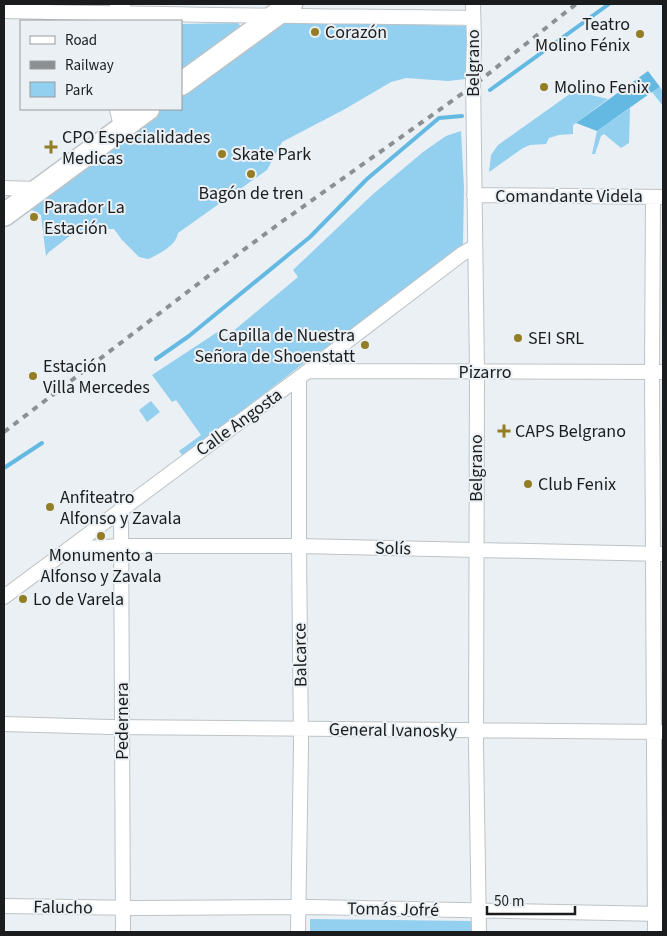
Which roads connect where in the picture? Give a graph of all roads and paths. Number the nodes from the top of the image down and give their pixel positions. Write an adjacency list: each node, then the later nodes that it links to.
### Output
1 (473, 4): 5 (street, Belgrano)
2 (291, 9): 4 (street); 5 (street); 6 (main road)
3 (4, 11): 4 (street)
4 (120, 13)
5 (473, 18): 11 (street, Belgrano)
6 (182, 83)
7 (145, 110): 8 (main road)
8 (122, 118): 10 (main road)
9 (4, 188): 10 (street)
10 (37, 189): 13 (main road)
11 (474, 195): 12 (street, Comandante Videla); 14 (street, Belgrano)
12 (658, 197): 16 (street)
13 (4, 215)
14 (474, 247): 15 (street, Belgrano); 17 (street, Calle Angosta)
15 (477, 372): 16 (street, Pizarro); 17 (street, Pizarro); 22 (street, Belgrano)
16 (658, 372): 23 (street)
17 (303, 375): 18 (street, Calle Angosta); 20 (street, Balcarce)
18 (122, 509): 19 (street, Pedernera); 21 (street, Calle Angosta)
19 (122, 546): 20 (street, Solís); 21 (street, Solís); 26 (street, Pedernera)
20 (298, 546): 22 (street, Solís); 27 (street, Balcarce)
21 (69, 549): 24 (street, Calle Angosta)
22 (476, 550): 23 (street, Solís); 28 (street, Belgrano)
23 (658, 554): 29 (street)
24 (4, 598)
25 (4, 724): 26 (street, General Ivanosky)
26 (122, 727): 27 (street, General Ivanosky); 32 (street, Pedernera)
27 (301, 729): 28 (street, General Ivanosky); 31 (street, Balcarce)
28 (476, 730): 29 (street, General Ivanosky); 33 (street, Belgrano)
29 (659, 732): 34 (street)
30 (4, 906): 32 (street, Falucho)
31 (298, 907): 32 (street, Tomás Jofré); 33 (street, Tomás Jofré); 36 (street, Balcarce)
32 (123, 908): 35 (street, Pedernera)
33 (479, 911): 34 (street, Tomás Jofré); 37 (street, Belgrano)
34 (659, 914): 38 (street)
35 (122, 932)
36 (298, 932)
37 (479, 932)
38 (655, 932)

